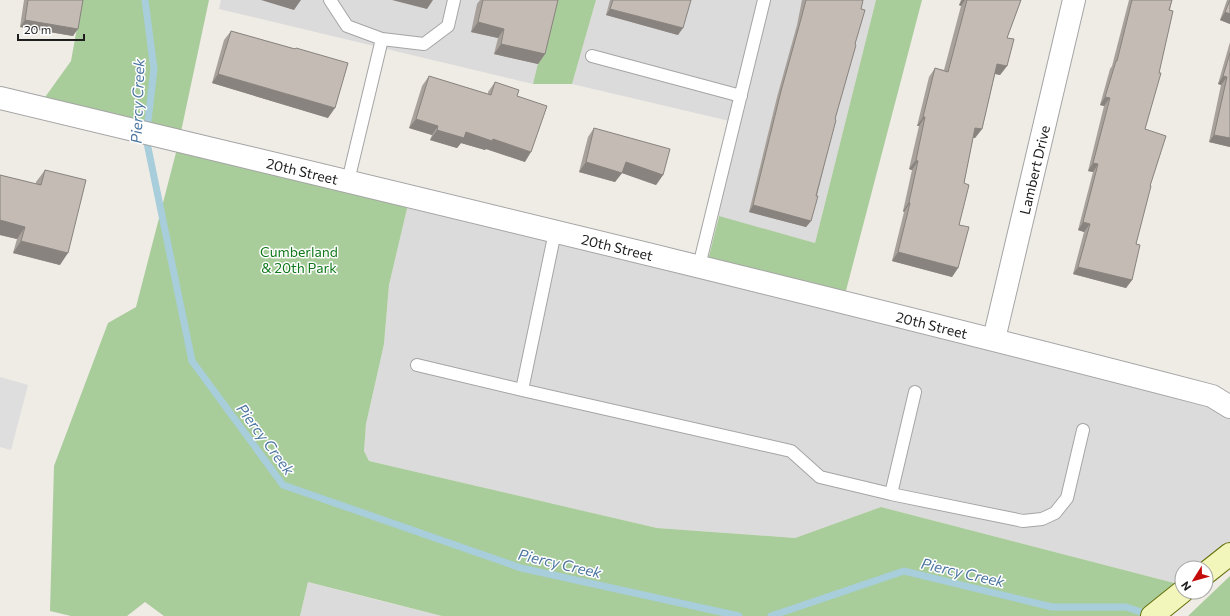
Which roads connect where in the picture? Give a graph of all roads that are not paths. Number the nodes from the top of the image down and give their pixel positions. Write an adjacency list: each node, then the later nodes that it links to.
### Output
1 (330, 0): 5 (lane)
2 (454, 0): 5 (lane)
3 (764, 0): 7 (lane)
4 (1074, 0): 12 (street, Lambert Drive)
5 (382, 39): 9 (lane)
6 (592, 56): 7 (lane)
7 (741, 96): 11 (lane)
8 (0, 98): 9 (street, 20th Street)
9 (348, 182): 10 (street, 20th Street)
10 (555, 232): 11 (street, 20th Street); 14 (lane)
11 (699, 266): 12 (street, 20th Street)
12 (994, 339): 16 (street, 20th Street)
13 (417, 365): 14 (lane)
14 (522, 390): 18 (lane)
15 (915, 392): 18 (lane)
16 (1230, 407)
17 (1083, 430): 18 (lane)
18 (891, 494)
19 (1230, 554): 20 (street)
20 (1214, 567)
21 (1174, 598): 22 (street)
22 (1152, 616)

